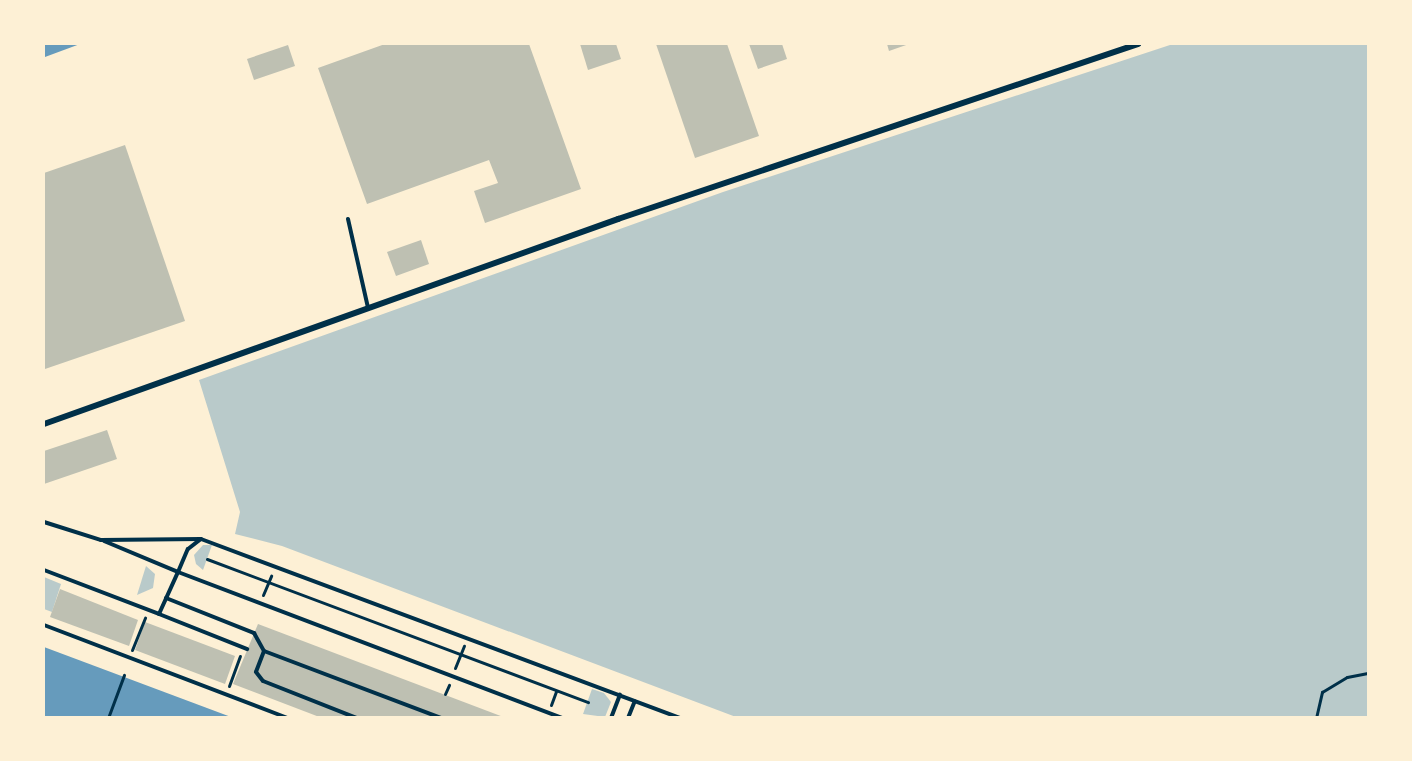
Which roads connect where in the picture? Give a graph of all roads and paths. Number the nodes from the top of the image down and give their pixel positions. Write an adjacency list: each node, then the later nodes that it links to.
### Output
1 (1138, 44): 3 (street)
2 (348, 219): 3 (lane)
3 (368, 308): 4 (street)
4 (44, 424)
5 (44, 522): 7 (lane)
6 (201, 539): 7 (lane); 10 (lane); 21 (lane)
7 (101, 540): 10 (lane)
8 (207, 559): 23 (path)
9 (44, 570): 12 (lane)
10 (178, 572): 11 (lane); 28 (lane)
11 (166, 598): 13 (lane); 16 (lane)
12 (148, 610): 13 (lane); 17 (path)
13 (159, 614): 15 (lane)
14 (44, 625): 17 (lane)
15 (245, 649): 20 (path)
16 (264, 651): 26 (lane); 27 (lane)
17 (130, 657): 20 (lane)
18 (1368, 673): 32 (path)
19 (124, 675): 24 (path)
20 (226, 694): 25 (lane)
21 (620, 695): 22 (lane); 29 (lane)
22 (635, 700): 30 (lane); 31 (lane)
23 (588, 702)
24 (108, 717)
25 (287, 717)
26 (357, 717)
27 (441, 717)
28 (563, 717)
29 (611, 717)
30 (628, 717)
31 (680, 717)
32 (1316, 717)

